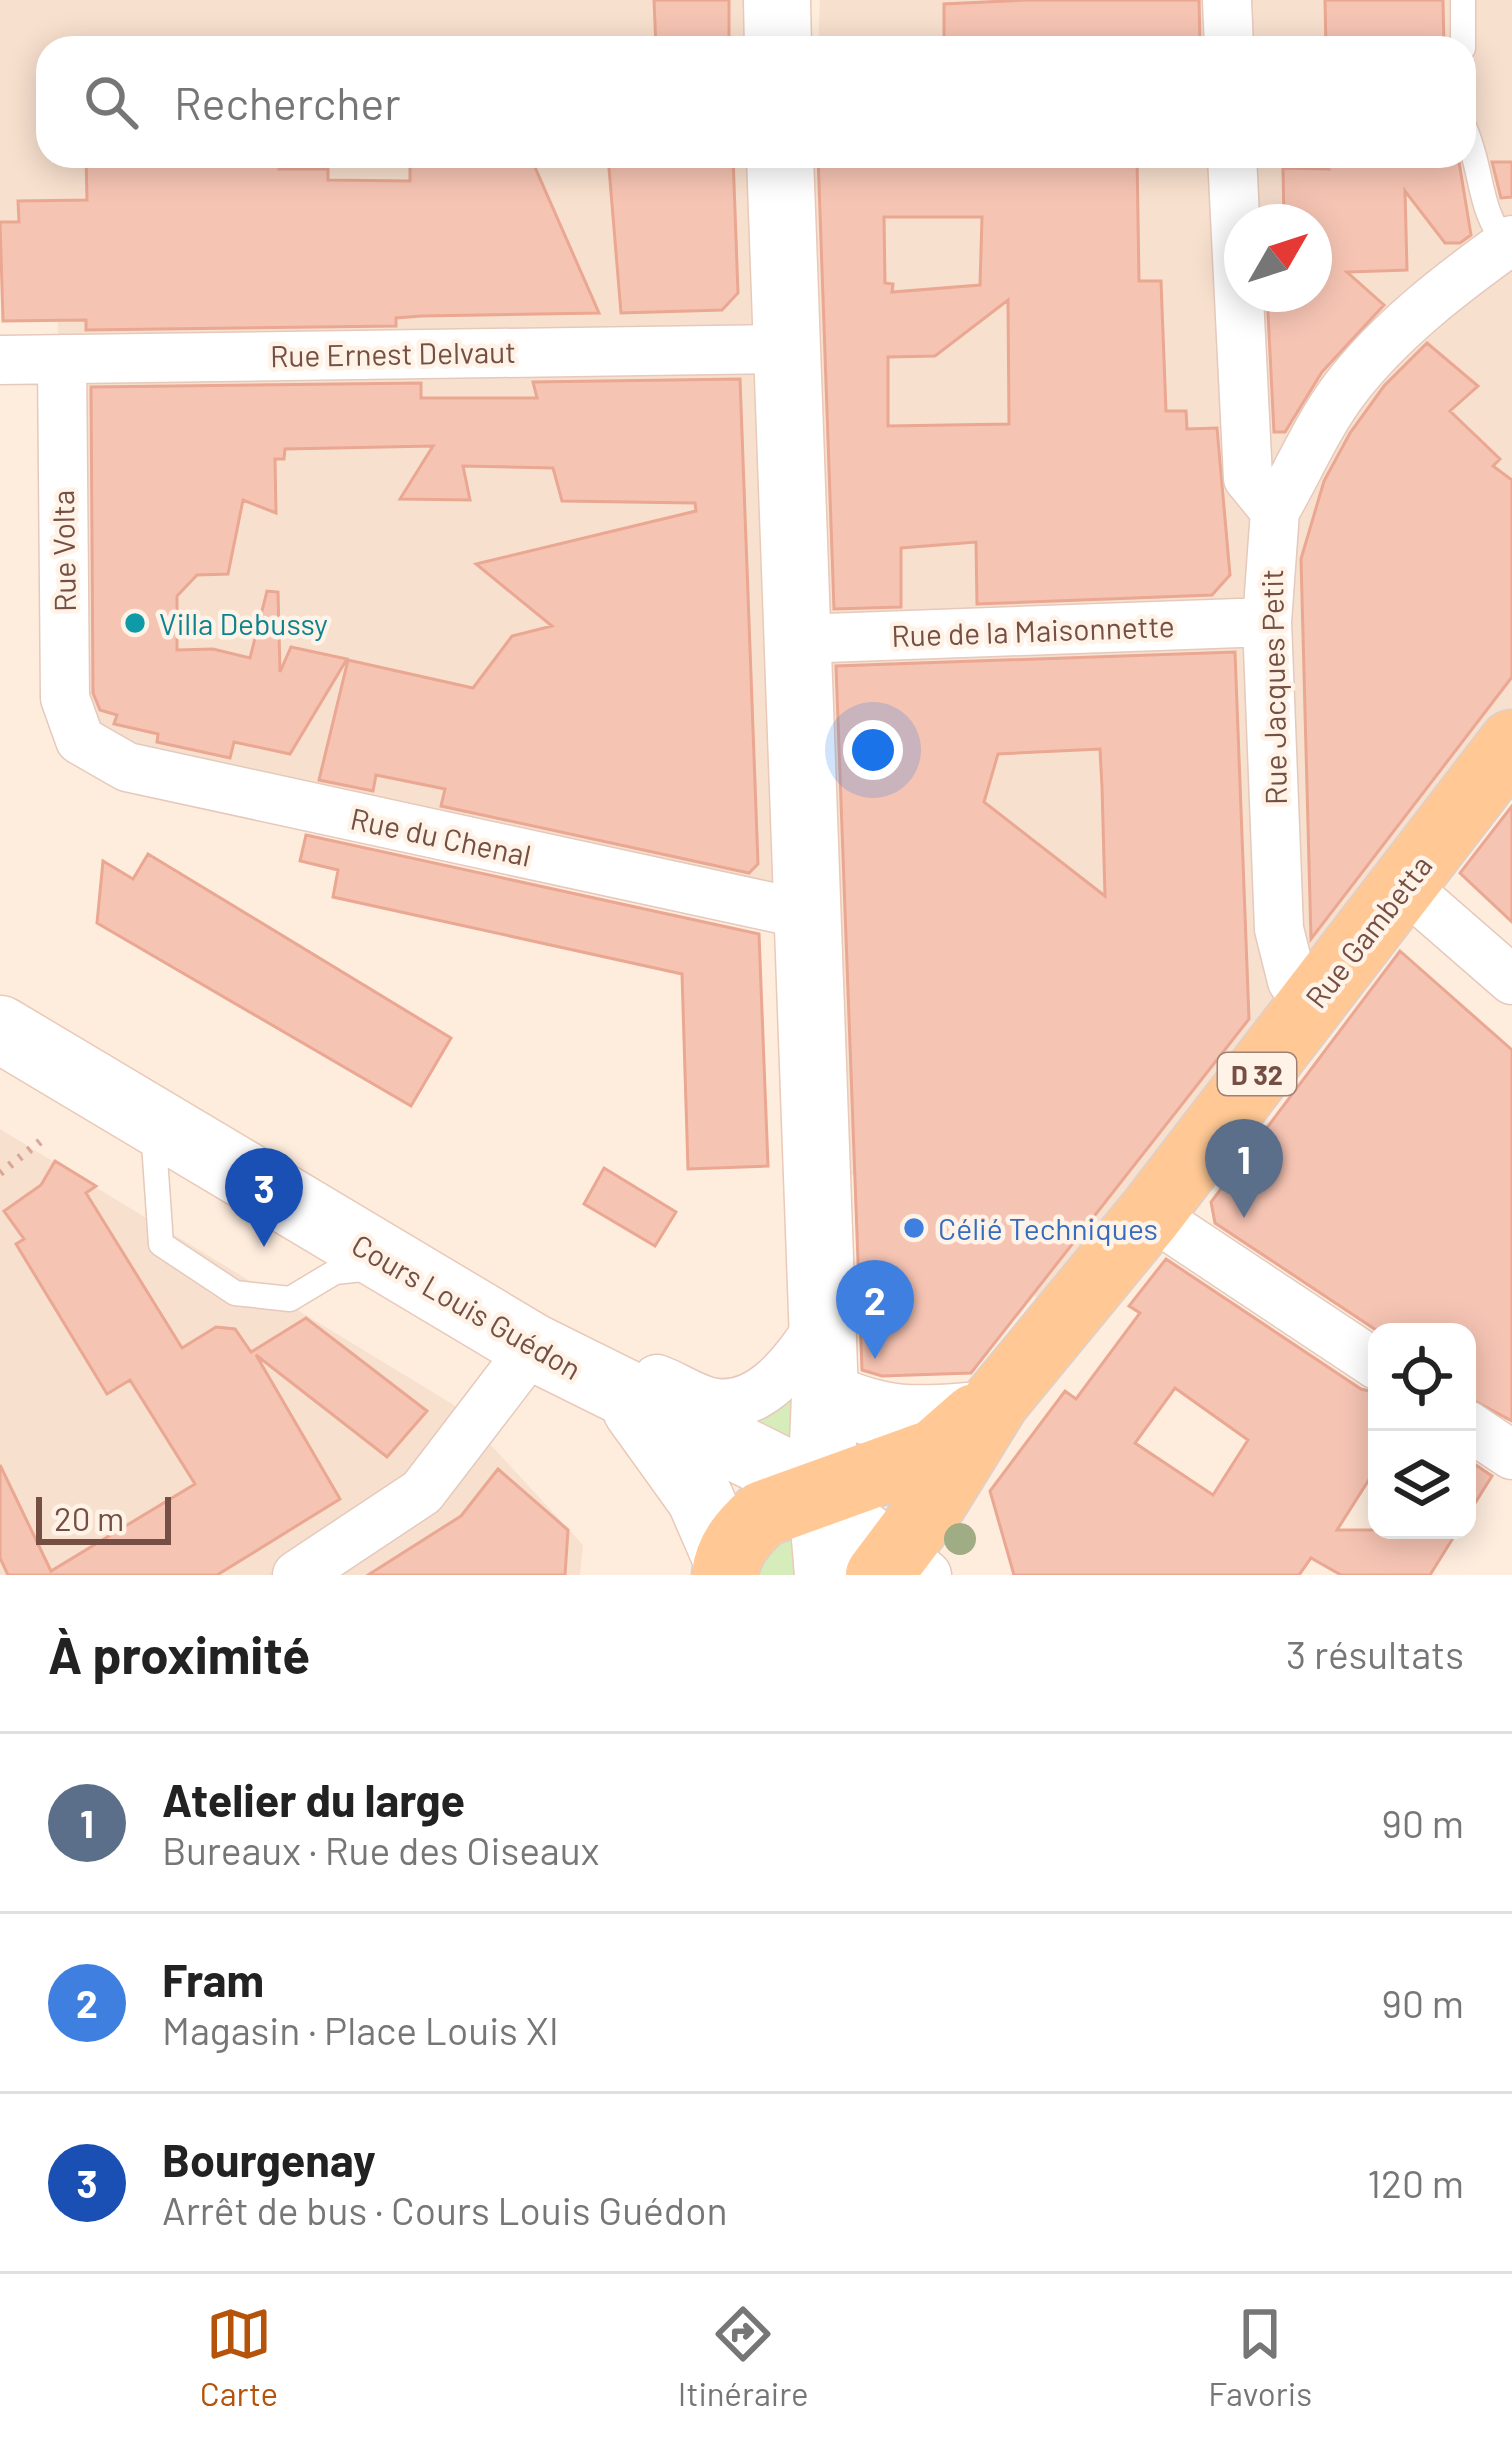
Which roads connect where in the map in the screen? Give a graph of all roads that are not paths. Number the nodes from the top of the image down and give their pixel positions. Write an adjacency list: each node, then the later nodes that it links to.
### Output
1 (777, 0): 4 (main road)
2 (1227, 0): 5 (street)
3 (1463, 0): 6 (lane)
4 (778, 36)
5 (1228, 36)
6 (1463, 36)
7 (1476, 152): 10 (lane)
8 (780, 168): 11 (main road)
9 (1233, 168): 14 (street)
10 (1509, 242): 14 (street)
11 (785, 349): 12 (street, Rue Ernest Delvaut); 16 (main road)
12 (62, 359): 13 (street, Rue Ernest Delvaut); 17 (street, Rue Volta)
13 (0, 360)
14 (1275, 511): 15 (street, Rue Jacques Petit)
15 (1267, 622): 16 (street, Rue de la Maisonnette); 22 (street, Rue Jacques Petit)
16 (799, 638): 20 (main road)
17 (80, 740): 20 (street, Rue du Chenal)
18 (1512, 743): 19 (main road, Rue Gambetta / D 32)
19 (1404, 886): 21 (street); 22 (main road, Rue Gambetta / D 32)
20 (808, 915): 27 (main road)
21 (1512, 980)
22 (1312, 1003): 25 (main road, Rue Gambetta / D 32)
23 (0, 1029): 24 (main road, Cours Louis Guédon)
24 (153, 1121): 26 (main road, Cours Louis Guédon); 26 (lane)
25 (1150, 1214): 29 (street); 35 (main road, Rue Gambetta / D 32)
26 (394, 1265): 28 (main road, Cours Louis Guédon)
27 (821, 1324): 28 (street); 31 (main road)
28 (548, 1354): 30 (main road, Cours Louis Guédon); 37 (street)
29 (1368, 1360)
30 (627, 1396): 34 (main road, Cours Louis Guédon); 36 (main road)
31 (825, 1396): 34 (main road); 35 (main road)
32 (1476, 1431): 33 (street)
33 (1512, 1455)
34 (821, 1490): 35 (main road); 35 (street); 36 (main road); 38 (main road)
35 (937, 1506)
36 (726, 1567)
37 (297, 1575)
38 (828, 1575)

